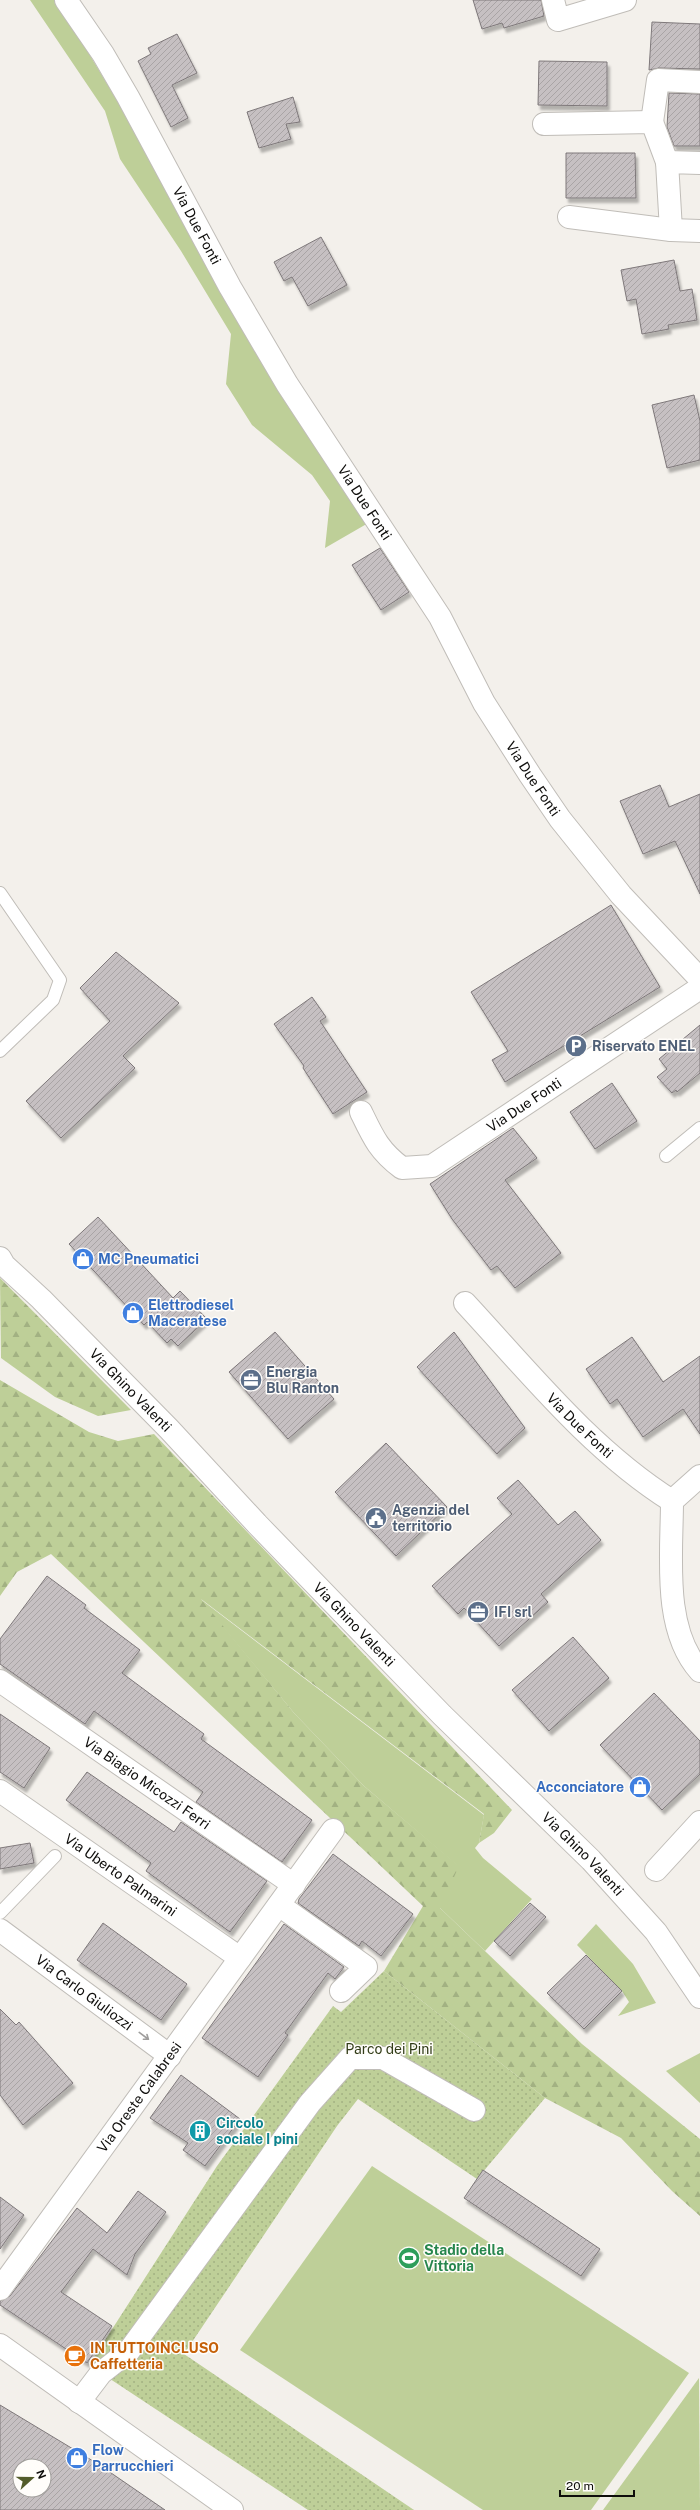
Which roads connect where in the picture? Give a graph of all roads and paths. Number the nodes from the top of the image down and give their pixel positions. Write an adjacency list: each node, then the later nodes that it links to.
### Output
1 (66, 0): 13 (street, Via Due Fonti)
2 (553, 0): 3 (street)
3 (626, 0)
4 (700, 82): 5 (street)
5 (652, 122): 6 (street); 7 (street)
6 (544, 124)
7 (667, 162): 8 (street); 10 (street)
8 (700, 163)
9 (569, 217): 10 (street)
10 (671, 230): 11 (street)
11 (700, 231)
12 (0, 893): 15 (lane)
13 (700, 979)
14 (700, 988): 16 (street, Via Due Fonti)
15 (0, 1050)
16 (361, 1112)
17 (700, 1128): 18 (lane)
18 (666, 1156)
19 (0, 1258): 35 (street, Via Ghino Valenti)
20 (465, 1303): 22 (street, Via Due Fonti)
21 (700, 1476): 22 (street)
22 (672, 1501): 23 (street)
23 (700, 1671)
24 (0, 1681): 30 (street, Via Biagio Micozzi Ferri)
25 (0, 1792): 34 (street, Via Uberto Palmarini)
26 (700, 1822): 29 (street)
27 (334, 1830): 30 (street, Via Oreste Calabresi)
28 (55, 1856): 32 (lane)
29 (656, 1870)
30 (294, 1885): 31 (street, Via Oreste Calabresi)
31 (279, 1905): 34 (street, Via Oreste Calabresi); 36 (street)
32 (0, 1913)
33 (0, 1930): 38 (street, Via Carlo Giuliozzi, one-way to 38)
34 (240, 1958): 38 (street, Via Oreste Calabresi)
35 (693, 1972): 37 (street, Via Ghino Valenti)
36 (341, 1991)
37 (700, 1997)
38 (170, 2056): 40 (street, Via Oreste Calabresi)
39 (474, 2110): 42 (street)
40 (0, 2289)
41 (0, 2346): 42 (street)
42 (79, 2402): 43 (street)
43 (232, 2510)

